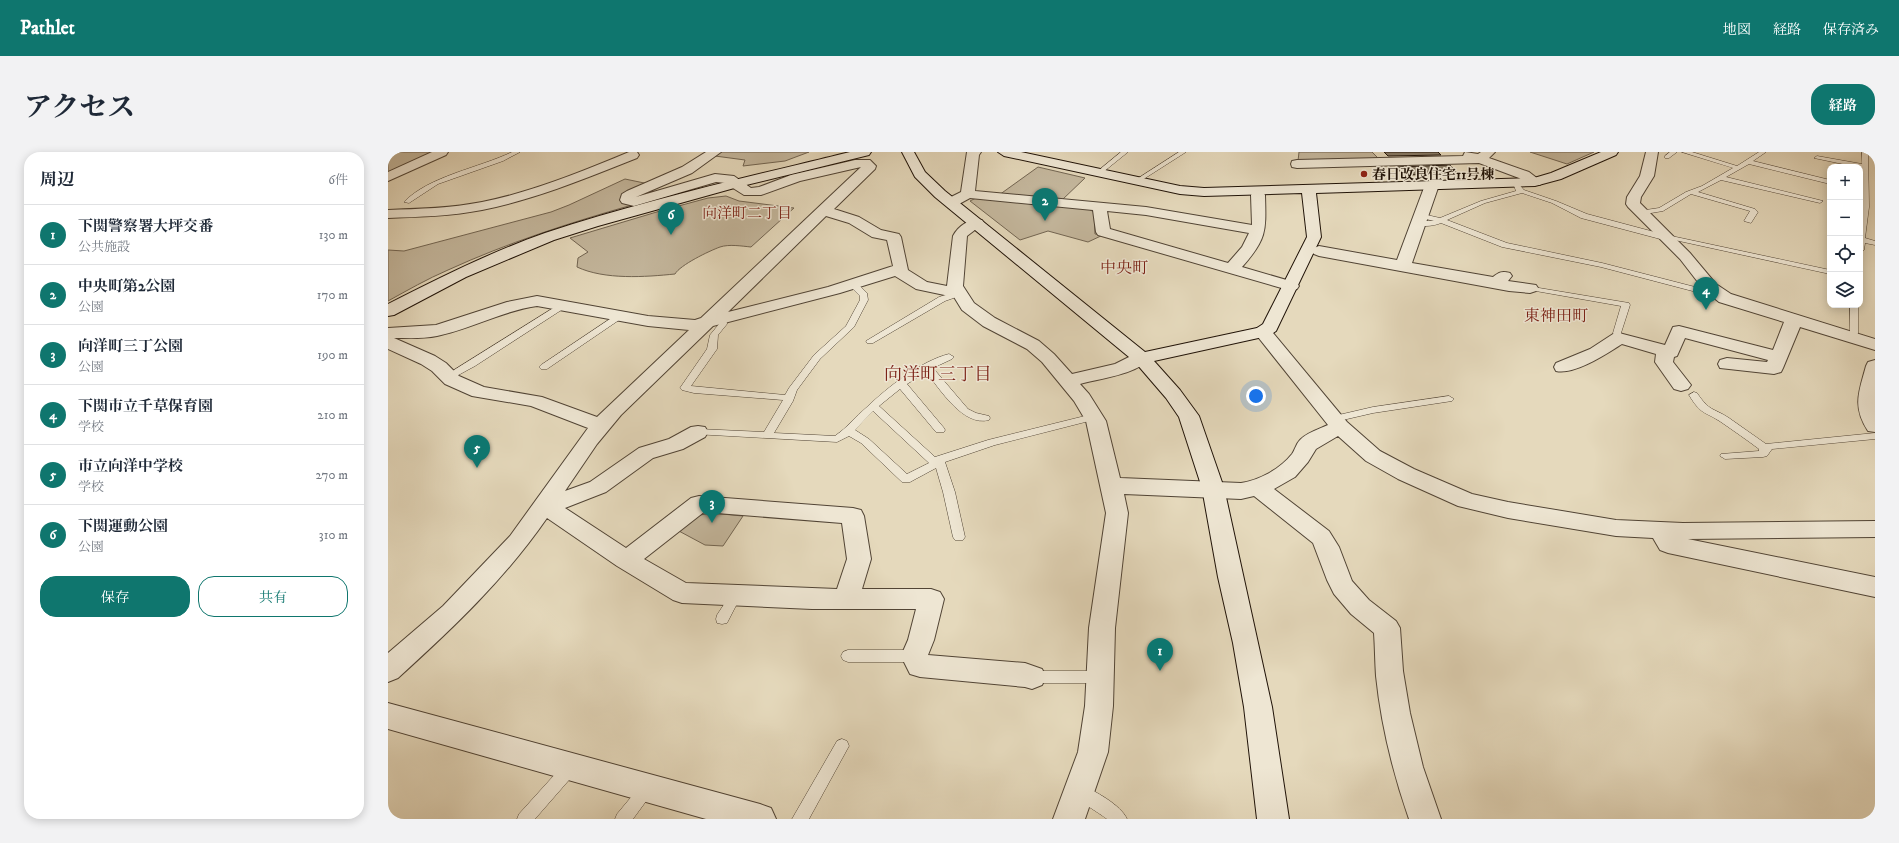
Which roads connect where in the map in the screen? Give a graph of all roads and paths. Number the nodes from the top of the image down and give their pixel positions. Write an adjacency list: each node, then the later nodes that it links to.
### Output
1 (442, 152): 28 (street)
2 (517, 152): 42 (lane)
3 (714, 152): 33 (street)
4 (865, 152): 33 (street)
5 (908, 152): 40 (street)
6 (975, 152): 40 (street)
7 (1004, 152): 27 (street)
8 (1125, 152): 27 (lane)
9 (1182, 152): 30 (lane)
10 (1462, 152): 20 (street)
11 (1612, 152): 32 (street)
12 (1652, 152): 45 (street)
13 (1674, 152): 21 (lane)
14 (1685, 152): 26 (lane)
15 (1763, 152): 24 (lane)
16 (1865, 152): 25 (lane)
17 (1869, 152): 18 (lane)
18 (1875, 153)
19 (633, 155): 46 (street)
20 (1484, 156): 22 (street); 32 (street)
21 (1667, 157)
22 (1296, 158): 36 (street)
23 (1817, 158): 25 (lane)
24 (1749, 162): 26 (lane); 31 (lane)
25 (1866, 167): 37 (lane)
26 (1738, 168): 29 (lane)
27 (1100, 172): 30 (street)
28 (388, 177)
29 (1721, 178): 38 (lane); 41 (lane)
30 (1137, 181): 36 (street)
31 (1827, 181)
32 (1535, 182): 35 (street)
33 (734, 184): 44 (street); 68 (street)
34 (1432, 185): 35 (street); 36 (street); 47 (street)
35 (1519, 187): 48 (lane); 53 (lane)
36 (1306, 189): 62 (street)
37 (1866, 189): 52 (lane)
38 (1691, 192): 45 (lane); 49 (lane)
39 (1258, 195): 51 (street)
40 (959, 198): 43 (street); 50 (street)
41 (1820, 201)
42 (408, 202)
43 (1099, 206): 51 (street); 58 (street)
44 (824, 210): 59 (street); 72 (street)
45 (1642, 213): 53 (street)
46 (388, 214)
47 (1420, 219): 48 (lane); 57 (street)
48 (1440, 220): 65 (lane)
49 (1748, 221)
50 (977, 223): 64 (street); 82 (street)
51 (1257, 230): 58 (street)
52 (1862, 236)
53 (1666, 237): 60 (lane); 65 (street)
54 (1863, 240): 55 (lane)
55 (1875, 243)
56 (1319, 251): 57 (street)
57 (1403, 265): 63 (street)
58 (1231, 269): 62 (street)
59 (896, 270): 61 (street); 64 (street)
60 (1827, 271)
61 (853, 284): 70 (street); 94 (lane)
62 (1291, 286): 73 (street)
63 (1530, 288): 75 (lane)
64 (959, 293): 77 (lane); 90 (street)
65 (1726, 298): 71 (street)
66 (563, 305): 69 (street); 74 (street); 89 (lane)
67 (1854, 308): 76 (lane)
68 (388, 311)
69 (619, 316): 72 (street); 86 (lane)
70 (723, 318): 72 (street); 94 (lane)
71 (1794, 320): 76 (street); 83 (street)
72 (706, 322): 100 (street)
73 (1263, 332): 82 (street); 99 (street)
74 (388, 333)
75 (1619, 338): 80 (street); 88 (street)
76 (1852, 338): 79 (street)
77 (870, 341)
78 (388, 342): 89 (street)
79 (1875, 346)
80 (1666, 351): 83 (street); 93 (street)
81 (949, 357): 87 (lane)
82 (1141, 358): 90 (street); 111 (street)
83 (1774, 362): 84 (street); 92 (street)
84 (1727, 364)
85 (1875, 366): 101 (street)
86 (544, 367)
87 (927, 367): 91 (lane); 98 (lane)
88 (1563, 367)
89 (448, 376): 100 (street)
90 (1068, 381): 97 (street)
91 (901, 384): 96 (lane); 102 (lane)
92 (1768, 387)
93 (1687, 390): 107 (lane)
94 (789, 398): 105 (lane)
95 (1449, 398): 99 (lane)
96 (873, 406): 103 (lane); 109 (lane)
97 (1093, 417): 109 (lane); 110 (street)
98 (985, 418)
99 (1337, 423): 112 (street); 115 (street)
100 (601, 426): 113 (street)
101 (1875, 426)
102 (940, 430)
103 (849, 431): 105 (lane); 109 (lane)
104 (698, 432): 105 (lane); 113 (street)
105 (768, 436)
106 (1875, 436): 107 (lane)
107 (1765, 448): 108 (lane)
108 (1725, 456)
109 (940, 461): 116 (lane)
110 (1111, 486): 111 (street); 126 (street)
111 (1213, 488): 112 (street); 138 (street)
112 (1258, 488): 139 (street)
113 (544, 507): 117 (street); 124 (street)
114 (1875, 529): 115 (street)
115 (1660, 530): 118 (street)
116 (959, 537)
117 (626, 560): 119 (street); 120 (street)
118 (1875, 587)
119 (736, 596): 120 (street); 121 (lane)
120 (847, 599): 123 (street)
121 (722, 619)
122 (848, 656): 123 (lane)
123 (914, 656): 125 (street)
124 (388, 670)
125 (1032, 677): 126 (lane)
126 (1099, 677): 131 (street)
127 (388, 716): 129 (street)
128 (842, 746): 135 (lane)
129 (571, 767): 130 (street); 132 (lane)
130 (648, 788): 133 (lane); 134 (street)
131 (1079, 791): 136 (street); 137 (lane)
132 (525, 819)
133 (622, 819)
134 (760, 819)
135 (800, 819)
136 (1069, 819)
137 (1119, 819)
138 (1273, 819)
139 (1425, 819)

